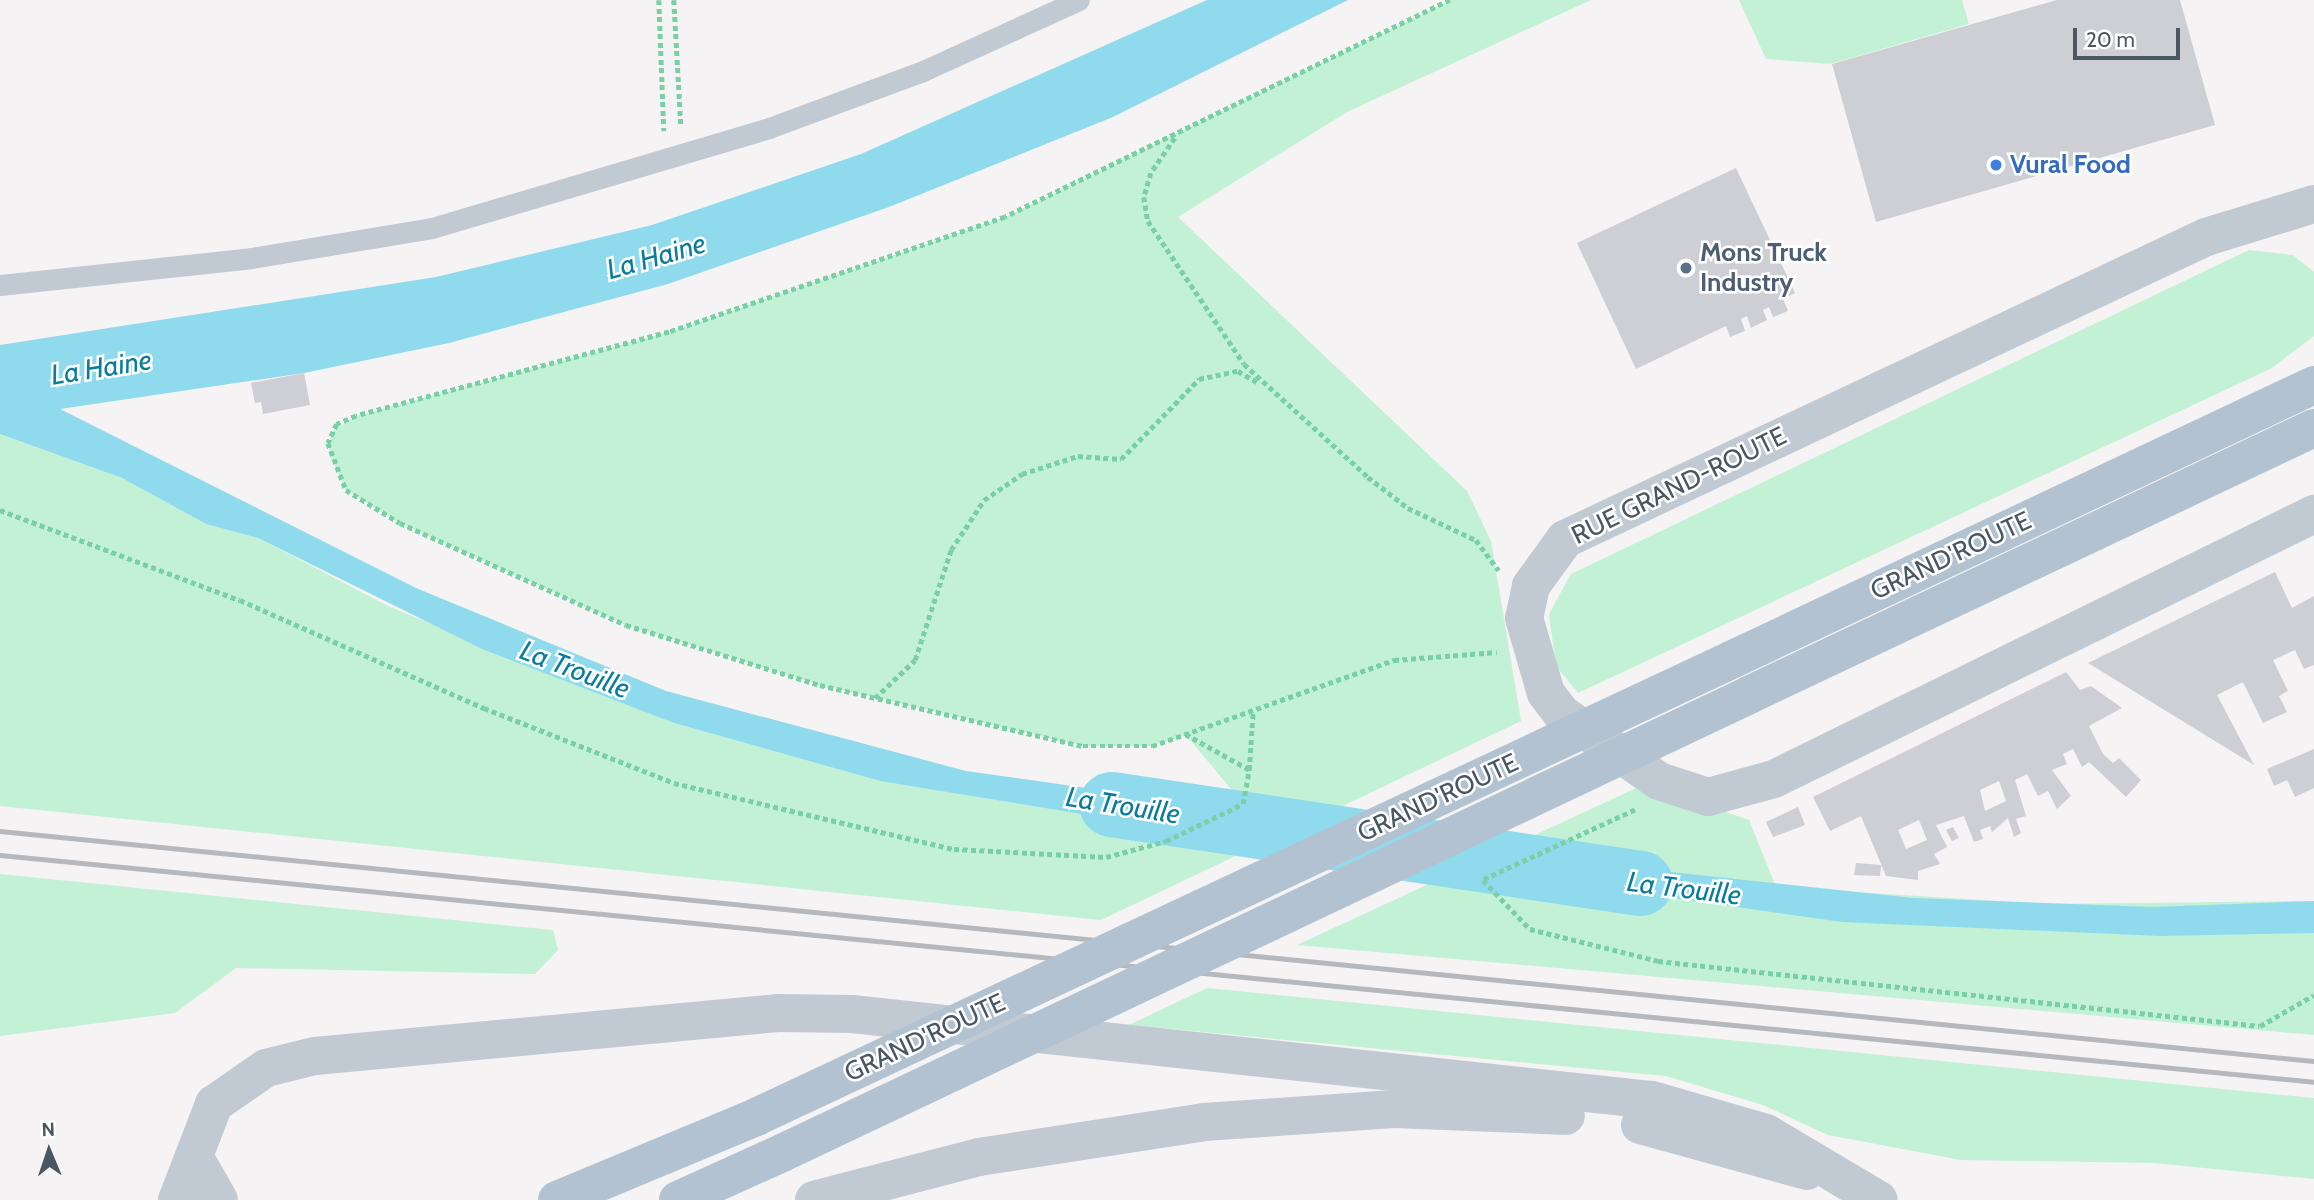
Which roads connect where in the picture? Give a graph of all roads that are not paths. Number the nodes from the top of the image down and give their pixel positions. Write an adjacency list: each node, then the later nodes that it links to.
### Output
1 (1079, 0): 5 (lane)
2 (2314, 204): 3 (street, RUE GRAND-ROUTE)
3 (2270, 214): 4 (street); 10 (street, RUE GRAND-ROUTE)
4 (2314, 233)
5 (0, 285)
6 (2314, 363): 8 (street)
7 (2314, 385): 8 (main road, GRAND'ROUTE)
8 (2278, 401): 14 (main road, GRAND'ROUTE, bridge)
9 (2314, 428): 15 (main road, GRAND'ROUTE, bridge)
10 (2314, 514)
11 (186, 1186): 12 (street); 13 (street)
12 (1866, 1190): 16 (street)
13 (219, 1200)
14 (558, 1200)
15 (678, 1200)
16 (814, 1200)

